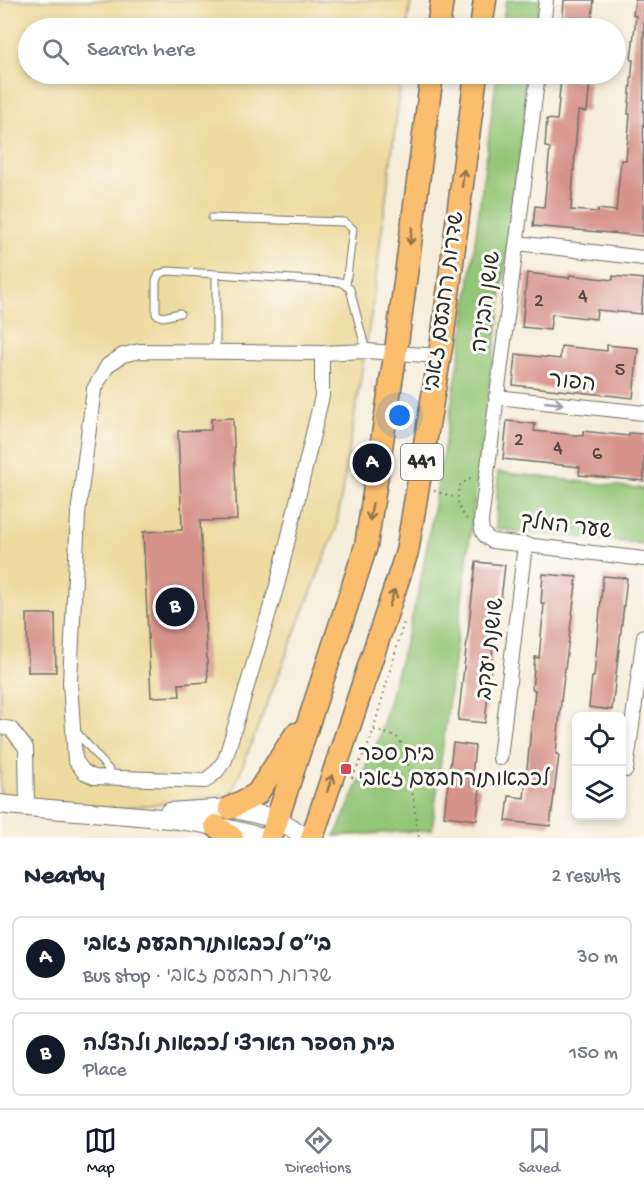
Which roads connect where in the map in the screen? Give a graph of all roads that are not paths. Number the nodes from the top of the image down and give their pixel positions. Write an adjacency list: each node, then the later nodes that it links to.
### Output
1 (442, 0): 4 (main road)
2 (485, 0): 5 (main road)
3 (546, 0): 6 (street)
4 (439, 18)
5 (483, 18)
6 (544, 18)
7 (431, 84): 19 (main road, שדרות רחבעם זאבי / 441, one-way to 19)
8 (475, 84): 20 (main road, שדרות רחבעם זאבי / 441, one-way to 8)
9 (537, 84): 11 (street, שושן הבירה)
10 (212, 218): 14 (lane)
11 (518, 243): 12 (street); 21 (street, שושן הבירה)
12 (644, 258)
13 (216, 274): 14 (lane); 15 (lane); 16 (lane)
14 (346, 284): 17 (lane)
15 (180, 313)
16 (216, 351): 18 (street); 29 (street)
17 (366, 351): 18 (street); 19 (street)
18 (322, 353): 32 (street)
19 (395, 353): 20 (street); 27 (main road, שדרות רחבעם זאבי / 441, one-way to 27)
20 (440, 356): 38 (main road, שדרות רחבעם זאבי / 441, one-way to 20)
21 (496, 397): 22 (street, הפור, one-way to 22); 23 (street, שושן הבירה)
22 (644, 413)
23 (483, 532): 24 (street, שער המלך)
24 (525, 544): 25 (street, שער המלך); 30 (street, שושנת יעקב)
25 (644, 559)
26 (644, 636): 31 (street)
27 (316, 699): 35 (main road); 36 (main road, שדרות רחבעם זאבי / 441)
28 (0, 727): 34 (street)
29 (73, 727): 32 (lane); 32 (street)
30 (501, 758)
31 (626, 770)
32 (116, 777)
33 (0, 804): 34 (street)
34 (27, 808): 35 (street)
35 (226, 824): 36 (street); 37 (street)
36 (274, 828): 38 (street)
37 (264, 838)
38 (310, 838)

